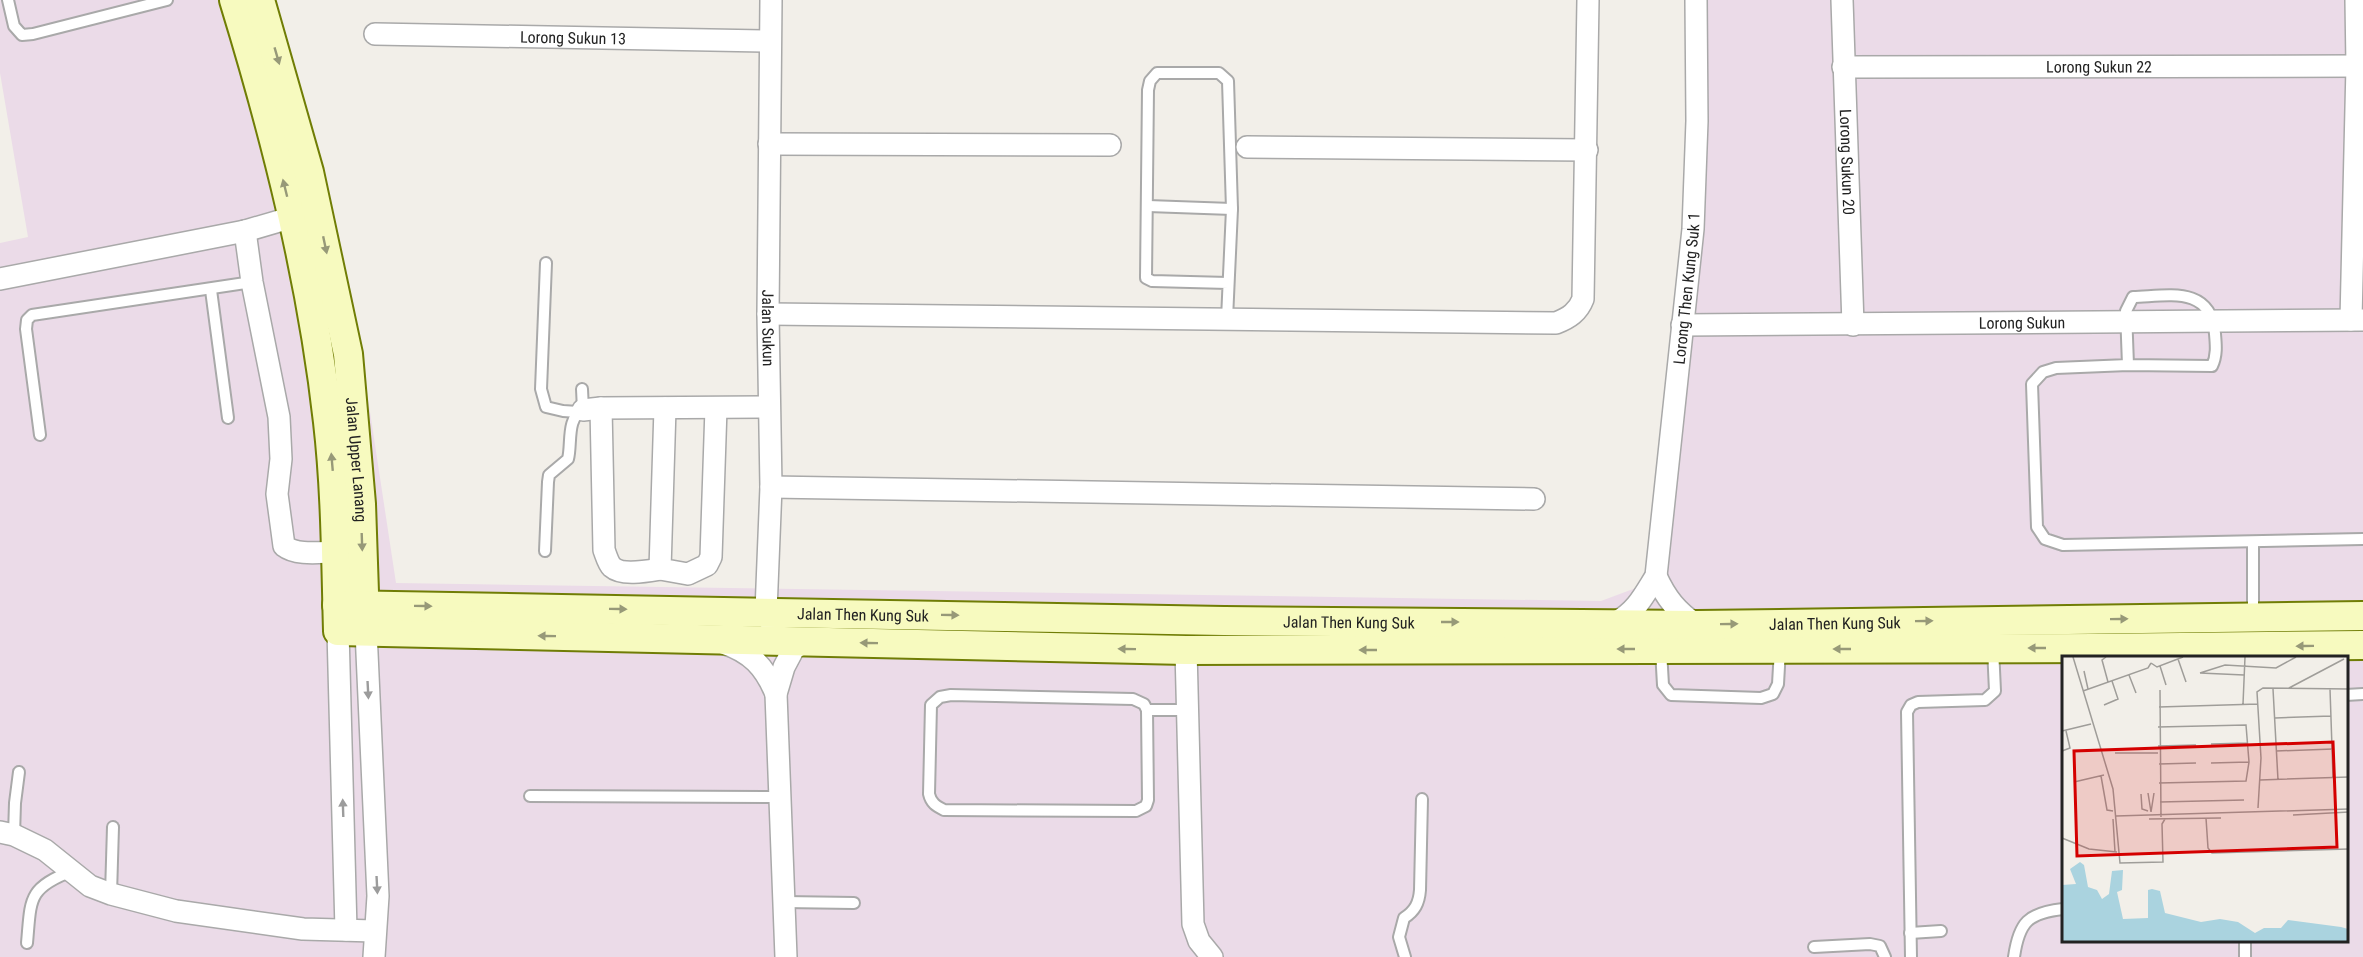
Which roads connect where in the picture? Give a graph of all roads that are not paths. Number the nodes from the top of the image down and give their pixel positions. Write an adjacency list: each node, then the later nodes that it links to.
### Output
1 (8, 0): 2 (lane)
2 (167, 0)
3 (234, 0): 20 (street, Jalan Upper Lanang, one-way to 3)
4 (260, 0): 53 (street, Jalan Upper Lanang, one-way to 53)
5 (771, 0): 11 (street, Jalan Sukun)
6 (1588, 0): 17 (street)
7 (1696, 0): 32 (street, Lorong Then Kung Suk 1)
8 (1842, 0): 13 (street, Lorong Sukun 20)
9 (2356, 0): 12 (street)
10 (375, 34): 11 (street, Lorong Sukun 13)
11 (770, 40): 14 (street, Jalan Sukun)
12 (2357, 66): 13 (street, Lorong Sukun 22); 29 (street)
13 (1843, 67): 33 (street, Lorong Sukun 20)
14 (769, 144): 15 (street); 27 (street, Jalan Sukun)
15 (1110, 145)
16 (1247, 147): 17 (street)
17 (1587, 150): 28 (street)
18 (1148, 206): 19 (lane); 19 (lane); 25 (lane)
19 (1232, 209): 25 (lane)
20 (292, 217): 21 (street); 47 (street, Jalan Upper Lanang, one-way to 20)
21 (245, 231): 23 (street); 24 (street)
22 (546, 263): 39 (lane)
23 (0, 279)
24 (252, 282): 26 (lane); 47 (street)
25 (1228, 283): 28 (lane)
26 (211, 290): 40 (lane); 41 (lane)
27 (768, 314): 28 (street); 36 (street, Jalan Sukun)
28 (1227, 319)
29 (2357, 320): 31 (street, Lorong Sukun)
30 (2125, 321): 31 (street, Lorong Sukun); 33 (street, Lorong Sukun); 34 (lane)
31 (2214, 321): 34 (lane)
32 (1682, 325): 33 (street, Lorong Sukun); 49 (street, Lorong Then Kung Suk 1)
33 (1853, 325)
34 (2128, 365): 45 (lane)
35 (582, 389): 39 (lane)
36 (768, 407): 38 (street); 42 (street, Jalan Sukun)
37 (665, 408): 38 (street); 39 (street); 48 (street)
38 (716, 408): 48 (street)
39 (587, 410): 46 (lane); 48 (street)
40 (228, 418)
41 (40, 435)
42 (771, 487): 43 (street); 50 (street, Jalan Sukun)
43 (1534, 499)
44 (2363, 539): 45 (lane)
45 (2253, 542): 52 (lane)
46 (545, 551)
47 (337, 552): 53 (street, Jalan Upper Lanang)
48 (660, 569)
49 (1656, 576): 56 (street); 57 (street)
50 (766, 611): 53 (street, Jalan Then Kung Suk, one-way to 50); 54 (street, Jalan Then Kung Suk, one-way to 54); 59 (street)
51 (2363, 616): 52 (street, Jalan Then Kung Suk)
52 (2253, 617): 57 (street, Jalan Then Kung Suk, one-way to 52)
53 (351, 618): 58 (street, Jalan Then Kung Suk, one-way to 53); 82 (street, Jalan Upper Lanang, one-way to 53); 83 (street, Jalan Upper Lanang, one-way to 83)
54 (1133, 619): 55 (street, Jalan Then Kung Suk); 64 (street)
55 (1224, 621): 56 (street, Jalan Then Kung Suk, one-way to 56); 64 (street)
56 (1616, 622): 57 (street, Jalan Then Kung Suk)
57 (1697, 625)
58 (711, 639): 59 (street, Jalan Then Kung Suk); 66 (street)
59 (803, 641): 64 (street, Jalan Then Kung Suk, one-way to 59); 66 (street)
60 (2363, 645): 65 (street, Jalan Then Kung Suk, one-way to 65)
61 (1993, 648): 63 (street, Jalan Then Kung Suk, one-way to 63); 65 (street, Jalan Then Kung Suk, one-way to 61); 85 (lane)
62 (1661, 649): 63 (street, Jalan Then Kung Suk); 63 (lane); 64 (street, Jalan Then Kung Suk, one-way to 64)
63 (1780, 649)
64 (1186, 650): 70 (street)
65 (2095, 653)
66 (776, 694): 73 (street)
67 (2363, 694): 68 (lane)
68 (2348, 695)
69 (1147, 710): 69 (lane); 70 (lane)
70 (1187, 710): 88 (street)
71 (19, 772): 76 (lane)
72 (530, 796): 73 (lane)
73 (779, 797): 79 (street)
74 (1422, 799): 91 (lane)
75 (113, 826): 78 (lane)
76 (7, 834): 77 (street)
77 (72, 871): 78 (street); 86 (lane)
78 (111, 894): 82 (street)
79 (784, 902): 80 (lane); 90 (street)
80 (854, 903)
81 (2062, 909): 94 (lane)
82 (346, 930): 83 (street)
83 (374, 930): 89 (street, Jalan Upper Lanang)
84 (1941, 931): 85 (lane)
85 (1910, 933): 93 (lane)
86 (27, 944)
87 (1814, 947): 92 (lane)
88 (1209, 956)
89 (375, 957)
90 (786, 957)
91 (1405, 957)
92 (1885, 957)
93 (1911, 957)
94 (2014, 957)

